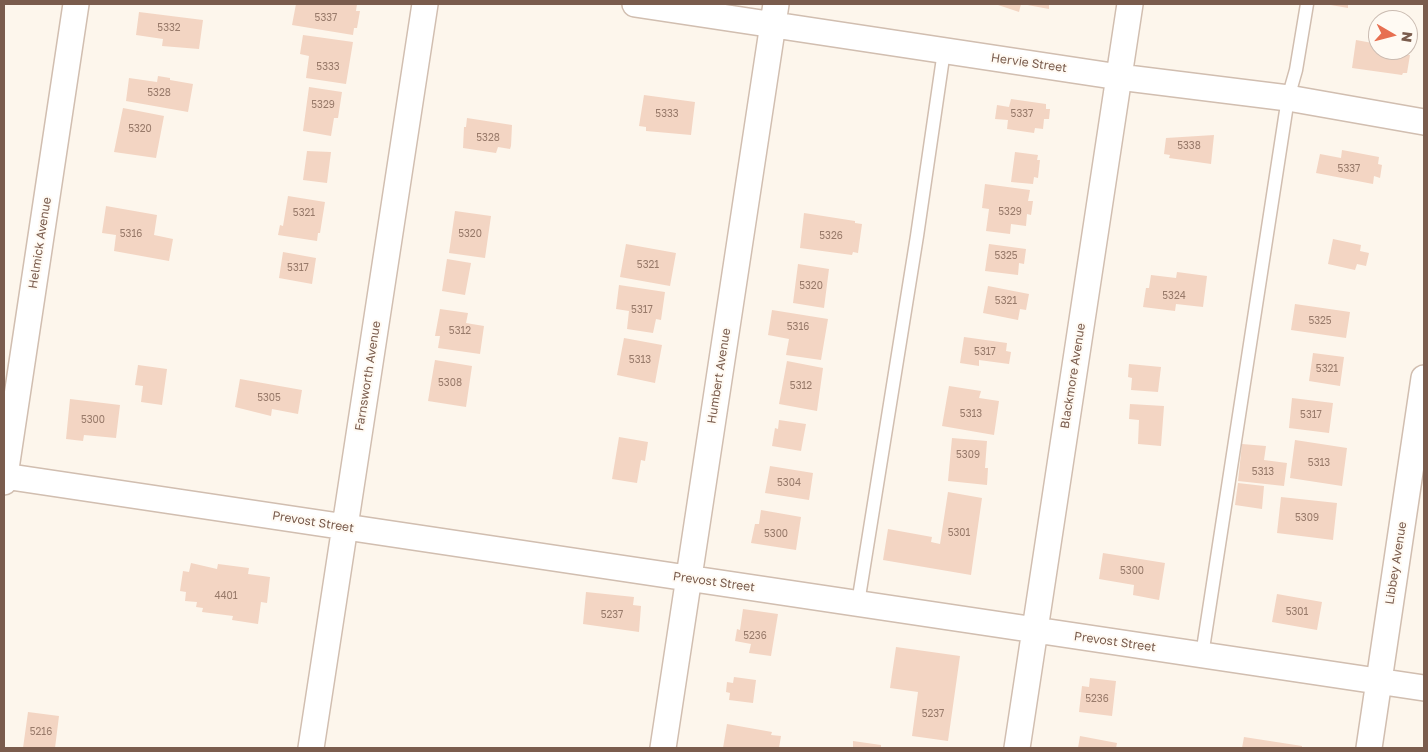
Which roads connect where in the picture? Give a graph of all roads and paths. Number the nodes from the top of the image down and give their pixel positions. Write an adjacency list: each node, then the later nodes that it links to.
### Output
1 (76, 4): 12 (street, Helmick Avenue)
2 (425, 4): 13 (street, Farnsworth Avenue)
3 (635, 4): 6 (street, Hervie Street)
4 (1130, 4): 8 (street, Blackmore Avenue)
5 (1307, 4): 9 (lane)
6 (774, 14): 7 (street, Hervie Street); 14 (street, Humbert Avenue)
7 (944, 51): 8 (street, Hervie Street); 15 (lane)
8 (1119, 77): 9 (street, Hervie Street); 16 (street, Blackmore Avenue)
9 (1288, 98): 10 (street, Hervie Street); 17 (lane)
10 (1424, 122)
11 (1424, 378): 18 (street, Libbey Avenue)
12 (4, 478): 13 (street, Prevost Street)
13 (345, 527): 14 (street, Prevost Street); 20 (street, Farnsworth Avenue)
14 (688, 578): 15 (street, Prevost Street); 21 (street, Humbert Avenue)
15 (858, 603): 16 (street, Prevost Street)
16 (1035, 630): 17 (street, Prevost Street); 22 (street, Blackmore Avenue)
17 (1202, 655): 18 (street, Prevost Street)
18 (1379, 681): 19 (street, Prevost Street); 23 (street, Libbey Avenue)
19 (1424, 688)
20 (311, 748)
21 (663, 748)
22 (1017, 748)
23 (1368, 748)

